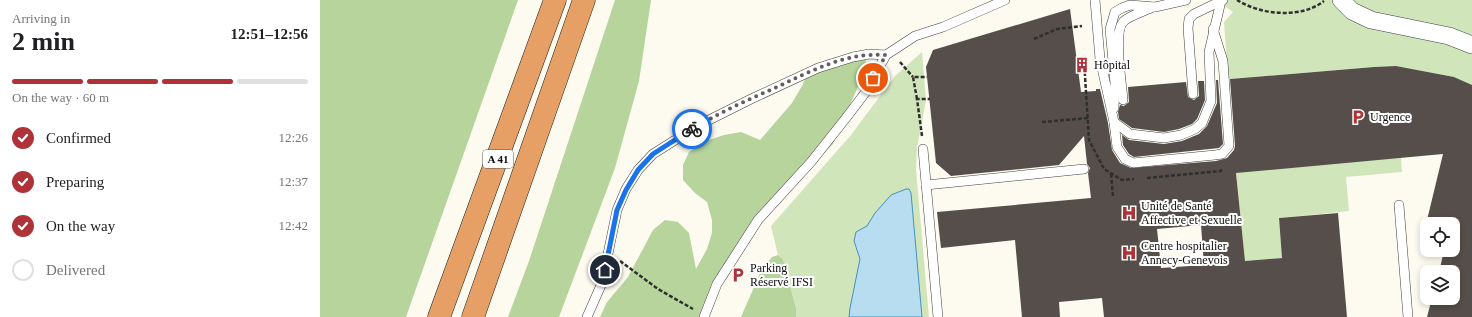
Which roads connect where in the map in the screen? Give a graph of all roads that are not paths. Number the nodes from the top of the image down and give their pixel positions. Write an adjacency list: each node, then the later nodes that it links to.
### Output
1 (555, 0): 20 (highway, A 41)
2 (584, 0): 21 (highway, A 41)
3 (1005, 0): 11 (lane)
4 (1095, 0): 14 (lane)
5 (1186, 0): 8 (lane)
6 (1341, 0): 10 (street)
7 (1222, 1): 9 (lane); 12 (lane)
8 (1155, 7): 13 (lane); 14 (lane)
9 (1213, 29): 14 (lane); 14 (lane)
10 (1472, 45)
11 (886, 55): 19 (lane); 22 (lane)
12 (1193, 94)
13 (1123, 100)
14 (1114, 122)
15 (923, 148): 17 (lane)
16 (1084, 168): 17 (lane)
17 (926, 185): 23 (lane)
18 (1399, 205): 24 (lane)
19 (704, 316)
20 (440, 317)
21 (473, 317)
22 (587, 317)
23 (938, 317)
24 (1408, 317)

